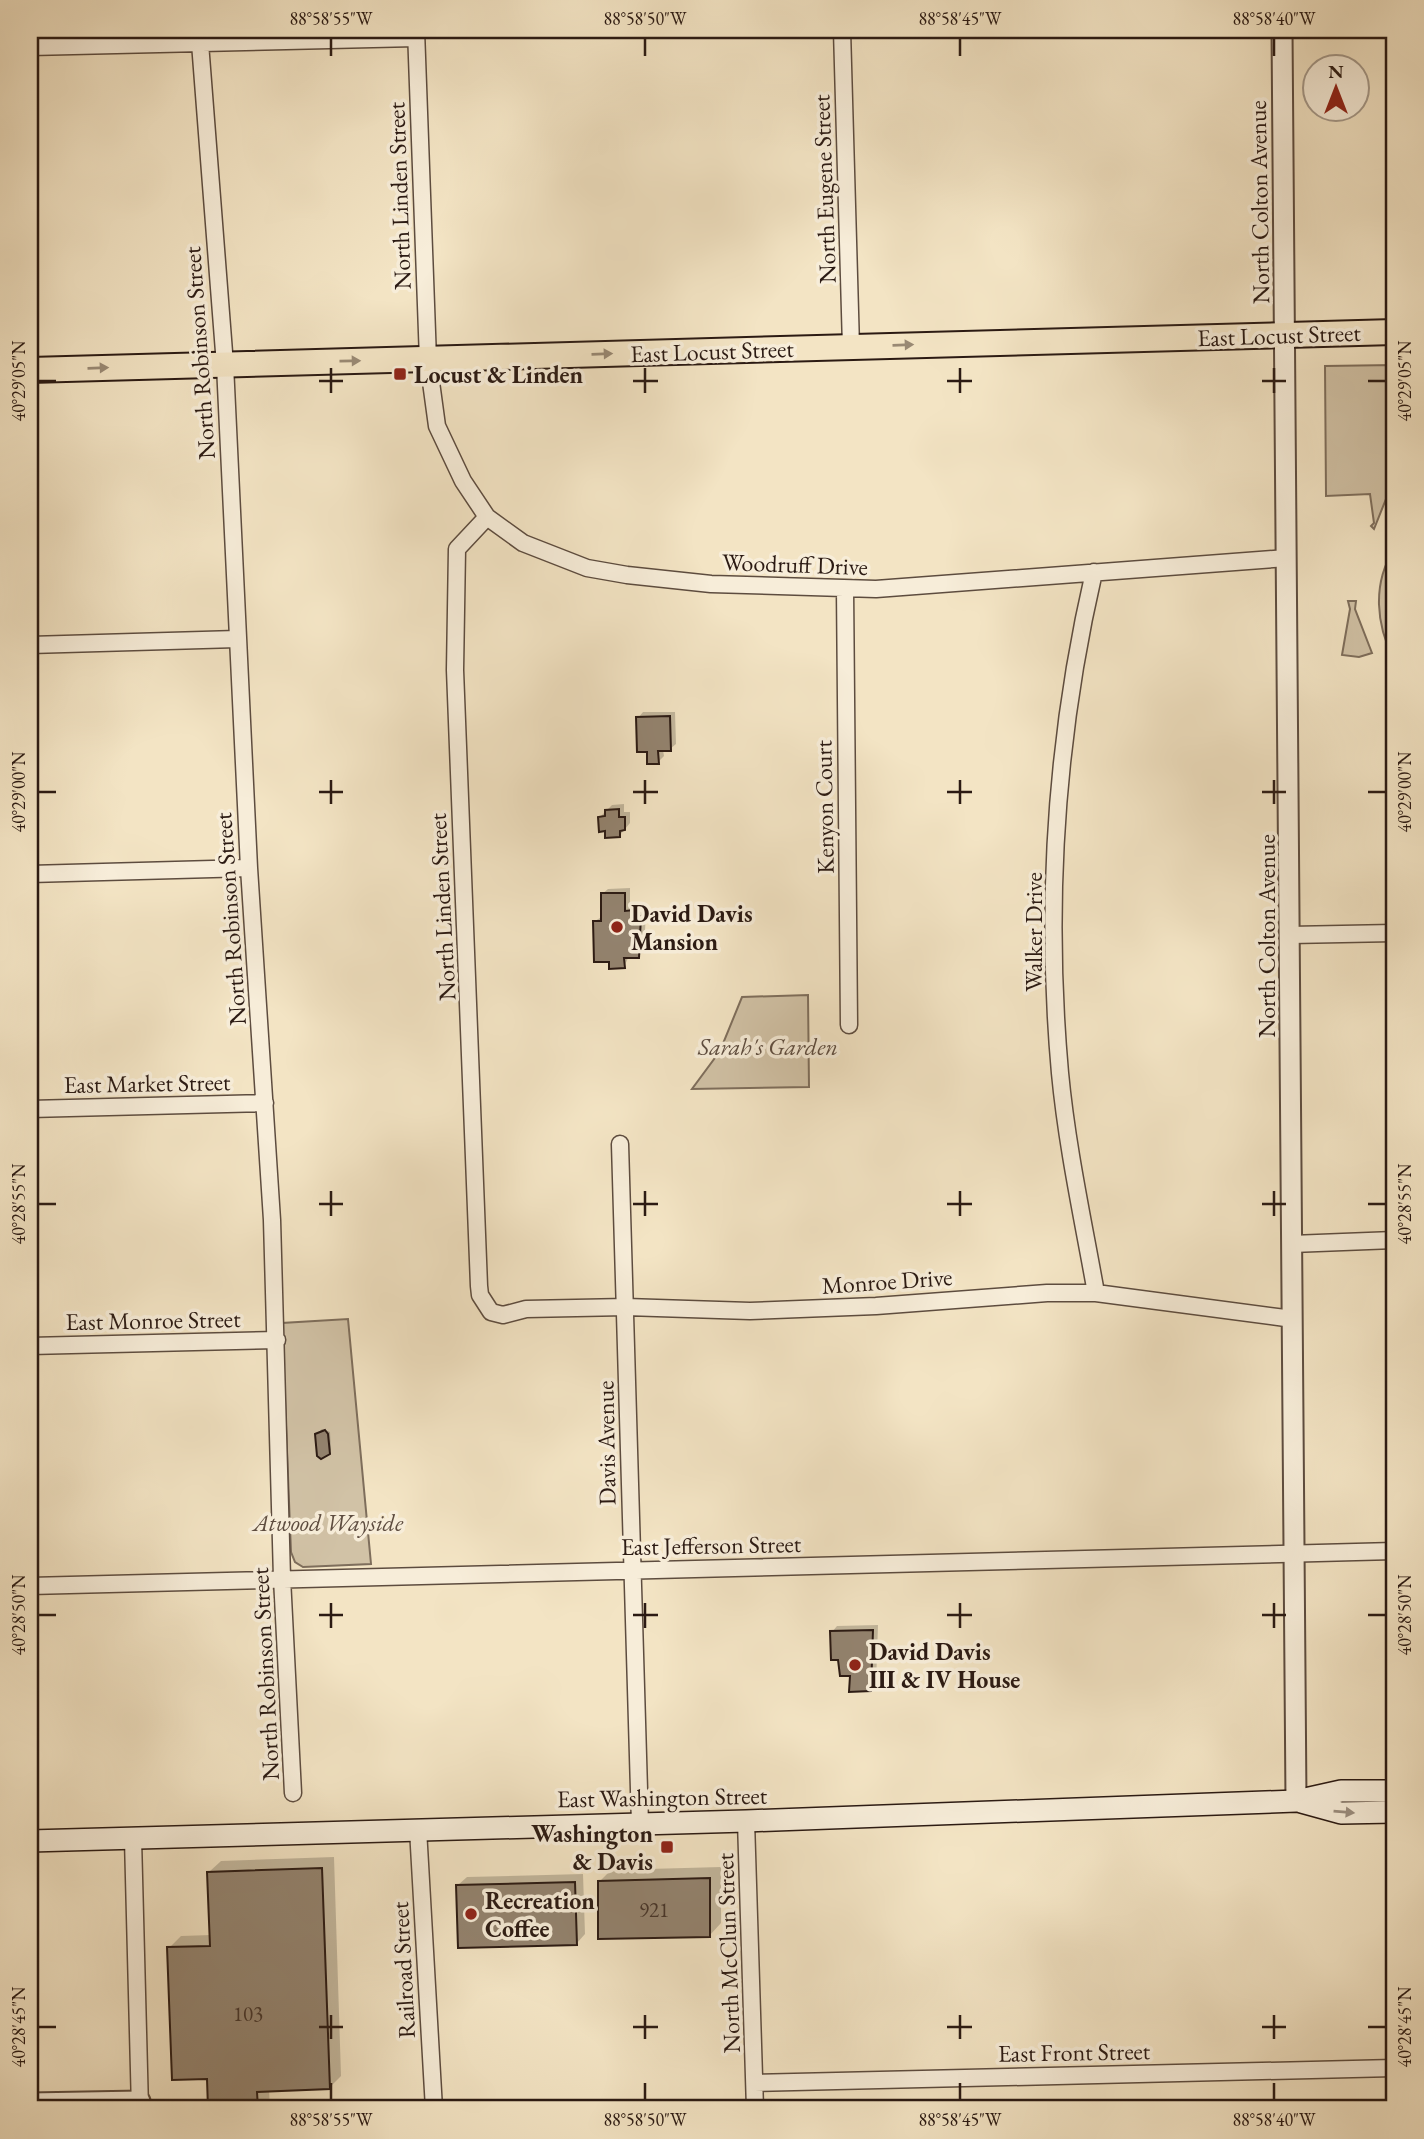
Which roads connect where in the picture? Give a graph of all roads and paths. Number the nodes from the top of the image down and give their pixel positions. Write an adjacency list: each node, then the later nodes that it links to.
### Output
1 (842, 30): 9 (street, North Eugene Street)
2 (1282, 30): 8 (street, North Colton Avenue)
3 (416, 34): 5 (street); 10 (street, North Linden Street)
4 (55, 38): 5 (street); 6 (street)
5 (200, 43): 11 (street, North Robinson Street)
6 (30, 47)
7 (1394, 332): 8 (main road, East Locust Street)
8 (1285, 335): 9 (main road, East Locust Street, one-way to 8); 14 (street, North Colton Avenue)
9 (851, 347): 10 (main road, East Locust Street, one-way to 9)
10 (428, 360): 11 (main road, East Locust Street, one-way to 10); 13 (street, Woodruff Drive)
11 (225, 365): 12 (main road, East Locust Street, one-way to 11); 17 (street, North Robinson Street)
12 (30, 370)
13 (486, 517): 16 (street, Woodruff Drive); 30 (street, North Linden Street)
14 (1287, 558): 15 (street, Woodruff Drive); 22 (street, North Colton Avenue)
15 (1094, 572): 16 (street, Woodruff Drive); 29 (street, Walker Drive)
16 (845, 589): 23 (street, Kenyon Court)
17 (237, 639): 18 (street); 19 (street, North Robinson Street)
18 (30, 645)
19 (249, 867): 20 (street); 24 (street, North Robinson Street)
20 (30, 874)
21 (1394, 933): 22 (street)
22 (1290, 935): 28 (street, North Colton Avenue)
23 (849, 1025)
24 (265, 1103): 25 (street, East Market Street); 33 (street, North Robinson Street)
25 (30, 1109)
26 (620, 1144): 31 (street, Davis Avenue)
27 (1394, 1241): 28 (street)
28 (1292, 1244): 32 (street, North Colton Avenue)
29 (1096, 1293): 31 (street, Monroe Drive); 32 (street, Monroe Drive)
30 (485, 1305): 31 (street, Monroe Drive)
31 (626, 1307): 37 (street, Davis Avenue)
32 (1293, 1319): 36 (street, North Colton Avenue)
33 (277, 1340): 34 (street, East Monroe Street); 38 (street, North Robinson Street)
34 (30, 1346)
35 (1394, 1551): 36 (street, East Jefferson Street)
36 (1295, 1553): 37 (street, East Jefferson Street); 42 (street, North Colton Avenue)
37 (635, 1570): 38 (street, East Jefferson Street); 45 (street, Davis Avenue)
38 (282, 1578): 39 (street, East Jefferson Street); 41 (street, North Robinson Street)
39 (30, 1586)
40 (1394, 1791): 42 (main road, East Washington Street)
41 (293, 1793)
42 (1296, 1801): 43 (main road, East Washington Street, one-way to 43); 44 (main road, East Washington Street)
43 (1394, 1812)
44 (746, 1821): 45 (main road, East Washington Street); 50 (street, North McClun Street)
45 (640, 1824): 46 (main road, East Washington Street)
46 (418, 1829): 47 (main road, East Washington Street); 53 (street, Railroad Street)
47 (133, 1839): 48 (main road, East Washington Street); 52 (street)
48 (30, 1841)
49 (1394, 2068): 50 (street, East Front Street)
50 (755, 2083): 54 (street, North McClun Street)
51 (30, 2103): 52 (street)
52 (140, 2105)
53 (434, 2109)
54 (755, 2109)

